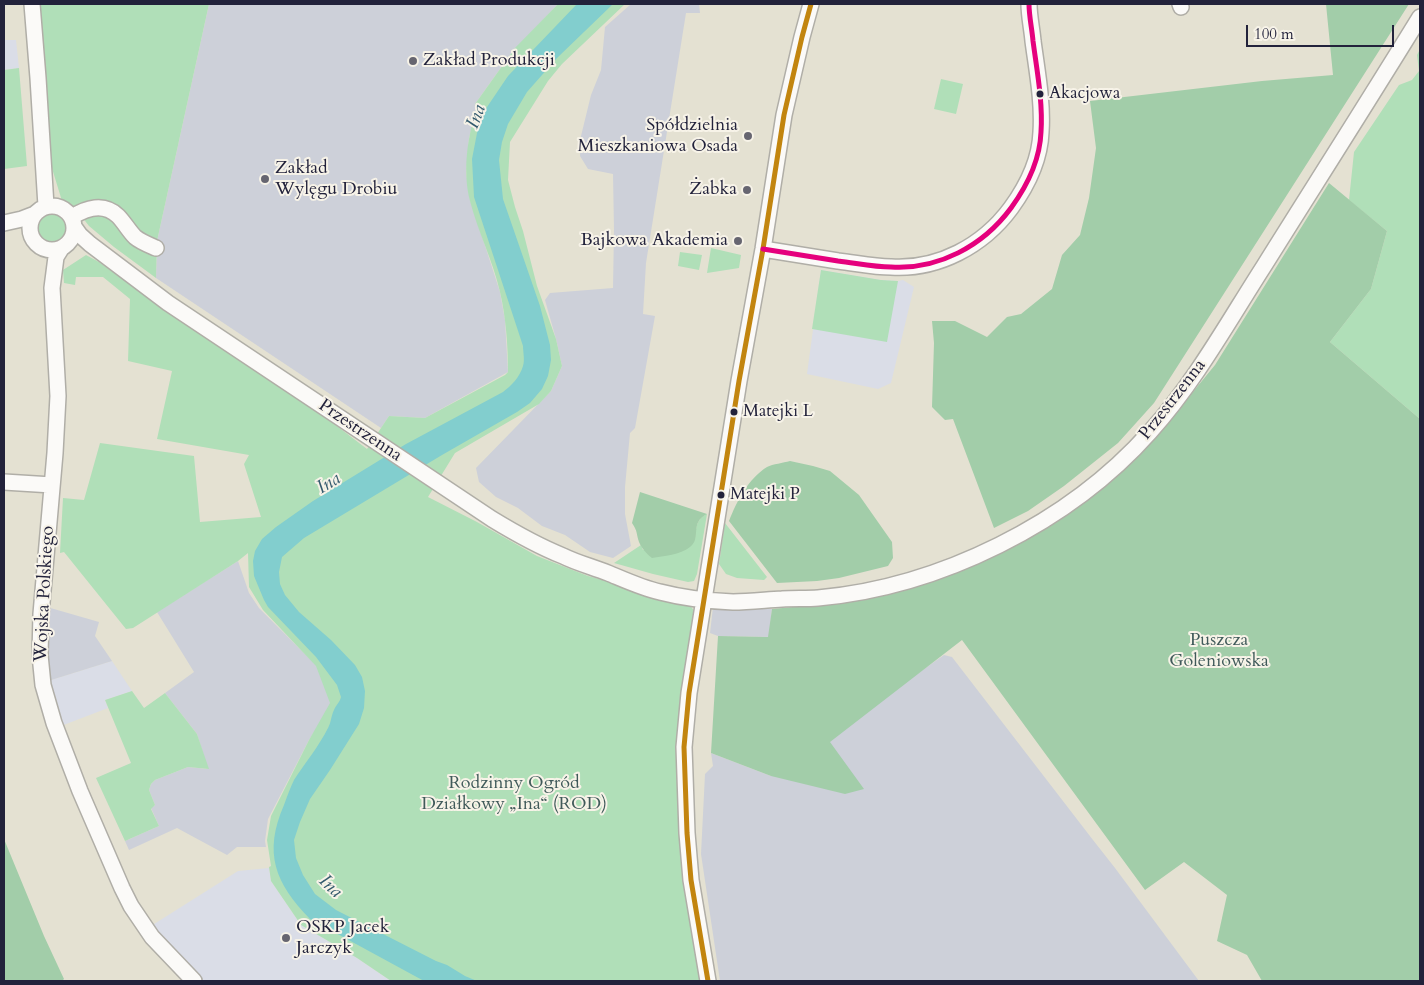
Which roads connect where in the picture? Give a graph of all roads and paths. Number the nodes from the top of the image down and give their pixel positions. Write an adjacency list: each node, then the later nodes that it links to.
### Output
1 (32, 4): 5 (street)
2 (811, 4): 12 (street)
3 (1029, 6): 12 (street)
4 (1420, 17): 17 (street, Przestrzenna)
5 (57, 214): 6 (street); 8 (street); 9 (street); 11 (street); 13 (street, Przestrzenna)
6 (4, 223)
7 (4, 229): 8 (street)
8 (30, 233): 10 (street)
9 (64, 247): 10 (street); 13 (street, Przestrzenna); 14 (street, Wojska Polskiego)
10 (41, 248): 14 (street, Wojska Polskiego)
11 (156, 248)
12 (763, 249): 17 (street)
13 (123, 270): 17 (street, Przestrzenna)
14 (52, 288): 16 (street, Wojska Polskiego)
15 (4, 482): 16 (street)
16 (52, 486): 18 (street, Wojska Polskiego)
17 (704, 596): 19 (street)
18 (194, 981)
19 (708, 981)

